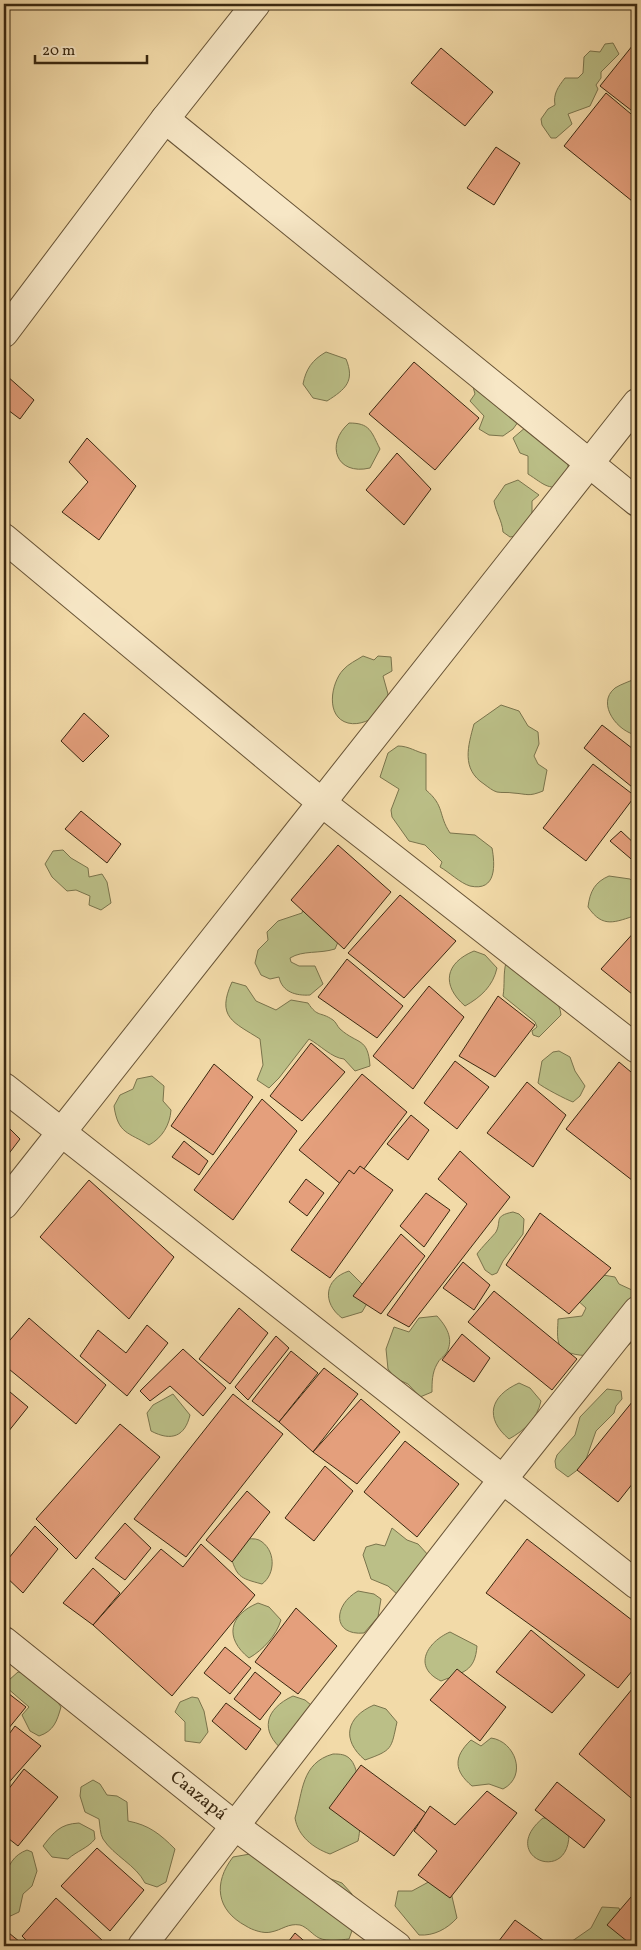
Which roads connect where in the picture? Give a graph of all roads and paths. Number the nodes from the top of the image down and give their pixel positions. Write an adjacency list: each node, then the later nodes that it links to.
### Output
1 (256, 4): 2 (street)
2 (165, 119): 3 (street); 5 (street)
3 (4, 333)
4 (637, 403): 5 (street)
5 (589, 464): 6 (street); 8 (street)
6 (637, 502)
7 (4, 538): 8 (street)
8 (321, 802): 9 (street); 11 (street)
9 (637, 1048)
10 (4, 1087): 11 (street)
11 (62, 1132): 12 (street); 14 (street)
12 (4, 1205)
13 (637, 1311): 14 (street)
14 (503, 1479): 15 (street); 17 (street)
15 (637, 1585)
16 (4, 1641): 17 (street, Caazapá)
17 (235, 1826): 18 (street); 19 (street, Caazapá)
18 (142, 1946)
19 (397, 1946)

